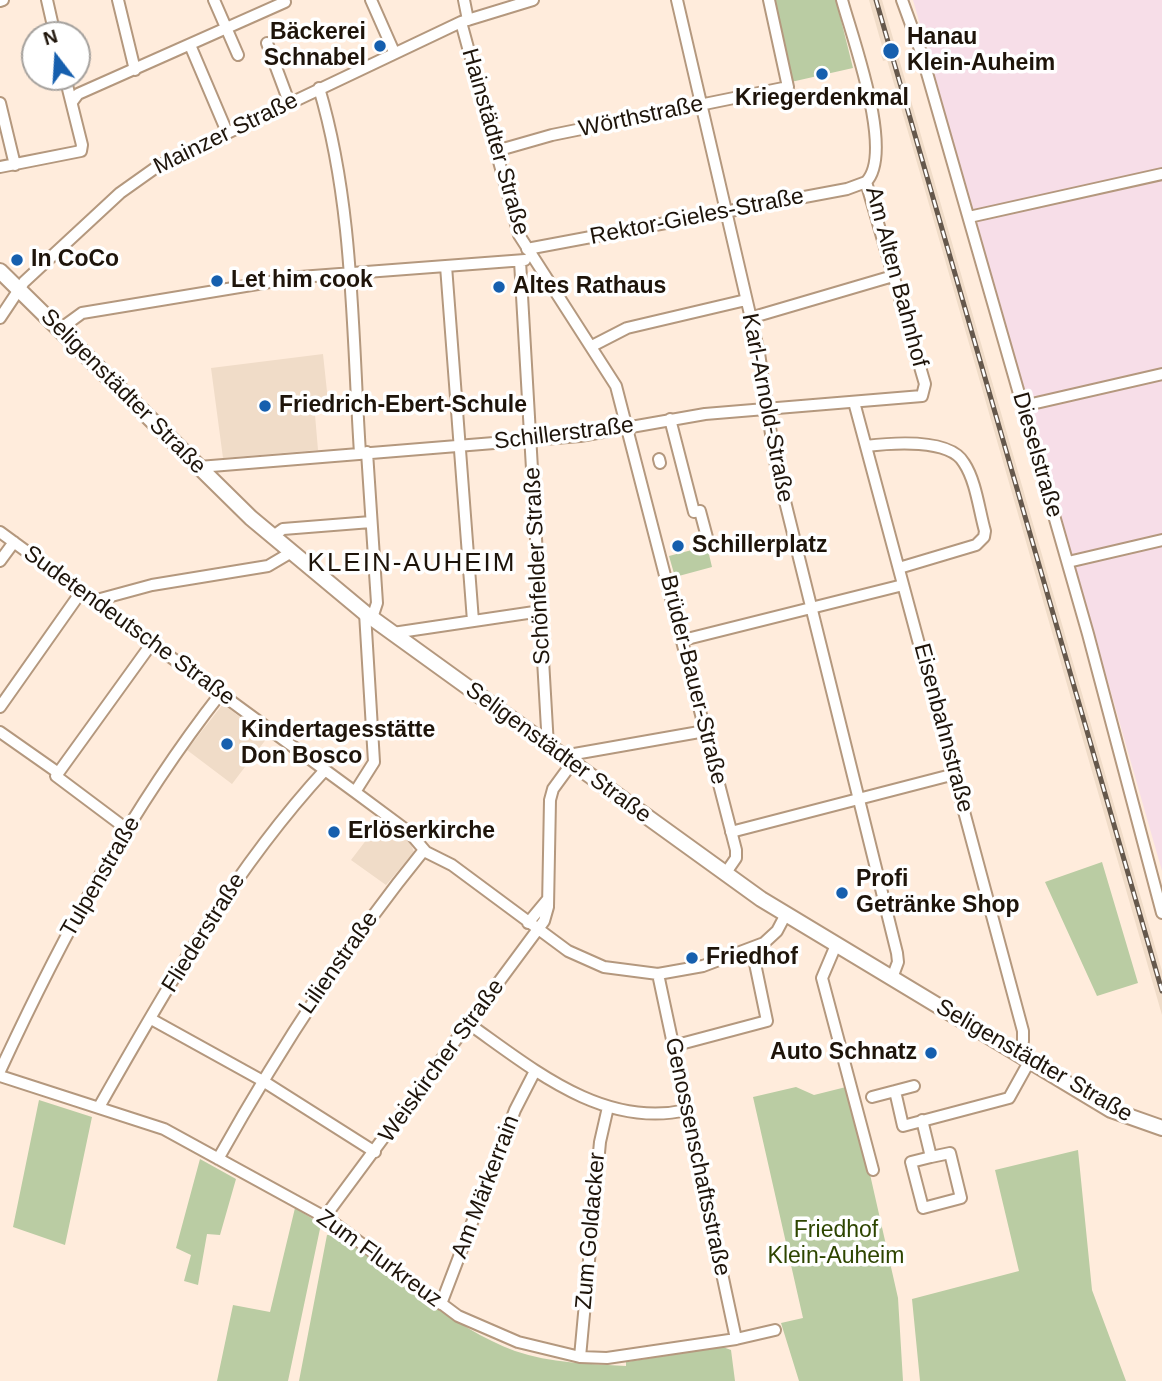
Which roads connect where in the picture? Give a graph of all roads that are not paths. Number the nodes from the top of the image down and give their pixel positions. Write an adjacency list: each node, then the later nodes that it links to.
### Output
1 (47, 0): 12 (street)
2 (118, 0): 19 (street)
3 (214, 0): 14 (street)
4 (371, 0): 17 (street)
5 (464, 0): 13 (street, Hainstädter Straße)
6 (533, 0): 13 (street, Mainzer Straße)
7 (677, 0): 25 (street, Karl-Arnold-Straße)
8 (769, 0): 25 (street, Wörthstraße)
9 (842, 0): 31 (street, Am Alten Bahnhof)
10 (902, 0): 33 (street, Dieselstraße)
11 (285, 2): 14 (street)
12 (52, 21)
13 (465, 21): 17 (street, Mainzer Straße); 27 (street, Hainstädter Straße)
14 (227, 29): 16 (street); 18 (street)
15 (267, 43): 24 (street)
16 (190, 45): 19 (street); 26 (street)
17 (394, 52): 20 (street, Mainzer Straße)
18 (238, 55)
19 (135, 70): 22 (street)
20 (320, 88): 24 (street, Mainzer Straße); 39 (street)
21 (69, 91): 22 (street)
22 (72, 102): 28 (street)
23 (0, 103): 28 (street)
24 (289, 103): 26 (street, Mainzer Straße)
25 (701, 104): 27 (street, Wörthstraße); 32 (street, Karl-Arnold-Straße)
26 (227, 132): 41 (street, Mainzer Straße)
27 (496, 150): 34 (street, Hainstädter Straße)
28 (15, 165): 29 (street)
29 (0, 167)
30 (1162, 174): 33 (street)
31 (866, 182): 32 (street, Rektor-Gieles-Straße); 40 (street, Am Alten Bahnhof)
32 (726, 212): 34 (street, Rektor-Gieles-Straße); 42 (street, Karl-Arnold-Straße)
33 (970, 217): 50 (street, Dieselstraße)
34 (527, 249): 35 (street, Hainstädter Straße)
35 (535, 260): 36 (street); 46 (street, Brüder-Bauer-Straße)
36 (520, 261): 37 (street); 54 (street, Schönfelder Straße)
37 (442, 267): 39 (street); 55 (street)
38 (0, 271): 41 (main road, Seligenstädter Straße)
39 (349, 273): 45 (street); 57 (street)
40 (893, 276): 44 (street); 48 (street, Am Alten Bahnhof)
41 (20, 289): 43 (street, Mainzer Straße); 45 (main road, Seligenstädter Straße)
42 (746, 300): 44 (street, Karl-Arnold-Straße); 46 (street)
43 (0, 318)
44 (750, 318): 51 (street, Karl-Arnold-Straße)
45 (60, 329): 58 (main road, Seligenstädter Straße)
46 (592, 346): 53 (street, Brüder-Bauer-Straße)
47 (1162, 374): 50 (street)
48 (926, 391): 49 (street, Schillerstraße)
49 (854, 402): 51 (street, Schillerstraße); 56 (street, Eisenbahnstraße)
50 (1023, 405): 67 (street, Dieselstraße)
51 (766, 408): 52 (street, Schillerstraße); 72 (street, Karl-Arnold-Straße)
52 (670, 419): 53 (street, Schillerstraße); 63 (street)
53 (628, 428): 54 (street, Schillerstraße); 77 (street, Brüder-Bauer-Straße)
54 (531, 440): 55 (street, Schillerstraße); 73 (street, Schönfelder Straße)
55 (460, 445): 57 (street, Schillerstraße); 75 (street)
56 (866, 446): 68 (street, Eisenbahnstraße); 68 (street)
57 (364, 453): 58 (street, Schillerstraße); 59 (street)
58 (199, 467): 61 (main road, Seligenstädter Straße)
59 (371, 522): 61 (street); 74 (street)
60 (0, 532): 64 (street, Sudetendeutsche Straße)
61 (272, 537): 65 (main road, Seligenstädter Straße)
62 (1162, 540): 67 (street)
63 (708, 541)
64 (14, 542): 66 (street); 70 (street, Sudetendeutsche Straße)
65 (290, 553): 71 (street); 74 (main road, Seligenstädter Straße)
66 (0, 561)
67 (1068, 562): 94 (street, Dieselstraße)
68 (899, 568): 69 (street, Eisenbahnstraße)
69 (903, 584): 72 (street); 87 (street, Eisenbahnstraße)
70 (81, 592): 71 (street, Sudetendeutsche Straße); 80 (street)
71 (93, 601): 78 (street, Sudetendeutsche Straße)
72 (811, 608): 77 (street); 89 (street, Karl-Arnold-Straße)
73 (541, 611): 75 (street); 83 (street, Schönfelder Straße)
74 (368, 615): 76 (main road, Seligenstädter Straße); 88 (street)
75 (473, 621): 76 (street)
76 (393, 633): 83 (main road, Seligenstädter Straße)
77 (683, 640): 81 (street, Brüder-Bauer-Straße)
78 (152, 643): 79 (street, Sudetendeutsche Straße); 86 (street)
79 (221, 693): 85 (street, Sudetendeutsche Straße); 90 (street, Tulpenstraße)
80 (0, 707)
81 (705, 731): 84 (street); 91 (street, Brüder-Bauer-Straße)
82 (0, 732): 86 (street)
83 (548, 746): 84 (main road, Seligenstädter Straße)
84 (568, 759): 93 (main road, Seligenstädter Straße); 97 (street, Weiskircher Straße)
85 (326, 770): 88 (street, Sudetendeutsche Straße); 102 (street, Fliederstraße)
86 (57, 772): 90 (street)
87 (955, 774): 89 (street); 105 (street, Eisenbahnstraße)
88 (355, 792): 92 (street, Sudetendeutsche Straße)
89 (859, 799): 91 (street); 101 (street, Karl-Arnold-Straße)
90 (128, 830): 106 (street, Tulpenstraße)
91 (731, 832): 93 (street, Brüder-Bauer-Straße)
92 (424, 850): 97 (street, Sudetendeutsche Straße); 109 (street, Lilienstraße)
93 (725, 874): 96 (main road, Seligenstädter Straße)
94 (1158, 883): 95 (street, Dieselstraße)
95 (1162, 913)
96 (786, 914): 98 (main road, Seligenstädter Straße); 99 (street, Sudetendeutsche Straße)
97 (533, 926): 100 (street, Sudetendeutsche Straße); 103 (street, Weiskircher Straße)
98 (836, 945): 101 (main road, Seligenstädter Straße); 121 (street)
99 (752, 949): 100 (street, Sudetendeutsche Straße); 104 (street)
100 (658, 974): 104 (street, Genossenschaftsstraße)
101 (892, 978): 105 (main road, Seligenstädter Straße)
102 (150, 1019): 109 (street); 113 (street, Fliederstraße)
103 (469, 1024): 107 (street); 118 (street, Weiskircher Straße)
104 (673, 1046): 115 (street, Genossenschaftsstraße)
105 (1023, 1058): 116 (street); 117 (main road, Seligenstädter Straße)
106 (0, 1071)
107 (535, 1071): 114 (street); 123 (street, Am Märkerrain)
108 (0, 1076): 113 (street, Zum Flurkreuz)
109 (263, 1081): 118 (street); 120 (street, Lilienstraße)
110 (914, 1086): 111 (street)
111 (895, 1091): 112 (street); 116 (street)
112 (872, 1097)
113 (99, 1107): 120 (street, Zum Flurkreuz)
114 (608, 1107): 115 (street); 126 (street, Zum Goldacker)
115 (687, 1110): 125 (street, Genossenschaftsstraße)
116 (922, 1120): 119 (street)
117 (1162, 1128)
118 (375, 1152): 122 (street, Weiskircher Straße)
119 (931, 1157): 119 (street)
120 (218, 1159): 122 (street, Zum Flurkreuz)
121 (873, 1170)
122 (324, 1218): 123 (street, Zum Flurkreuz)
123 (441, 1304): 126 (street, Zum Flurkreuz)
124 (775, 1329): 125 (street, Zum Flurkreuz)
125 (736, 1339): 126 (street, Zum Flurkreuz)
126 (579, 1357)

